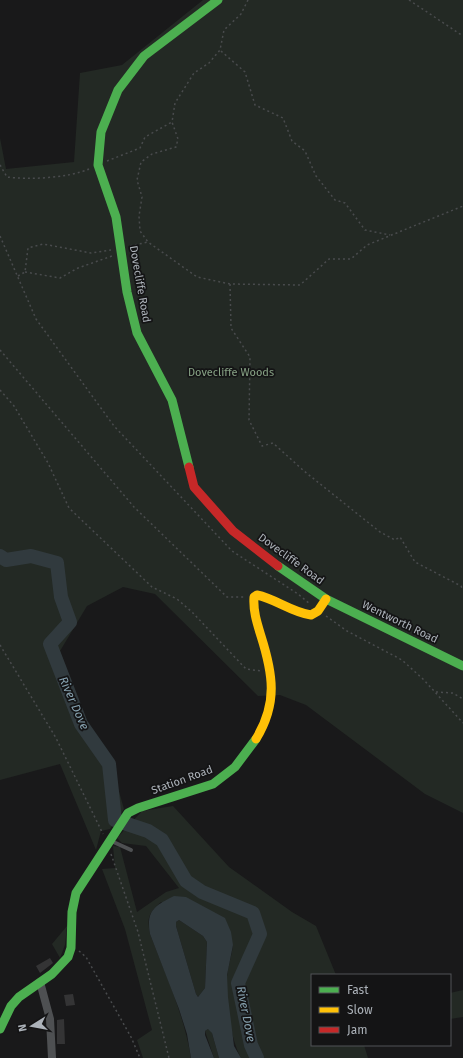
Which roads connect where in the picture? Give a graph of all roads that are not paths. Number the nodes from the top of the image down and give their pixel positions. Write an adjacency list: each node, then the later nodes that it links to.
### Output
1 (218, 0): 2 (street, Dovecliffe Road)
2 (326, 599): 3 (street, Wentworth Road); 4 (street, Station Road)
3 (463, 666)
4 (110, 839): 5 (lane); 6 (street, Station Road)
5 (131, 850)
6 (40, 982): 7 (street, Station Road); 8 (street)
7 (0, 1030)
8 (52, 1058)

